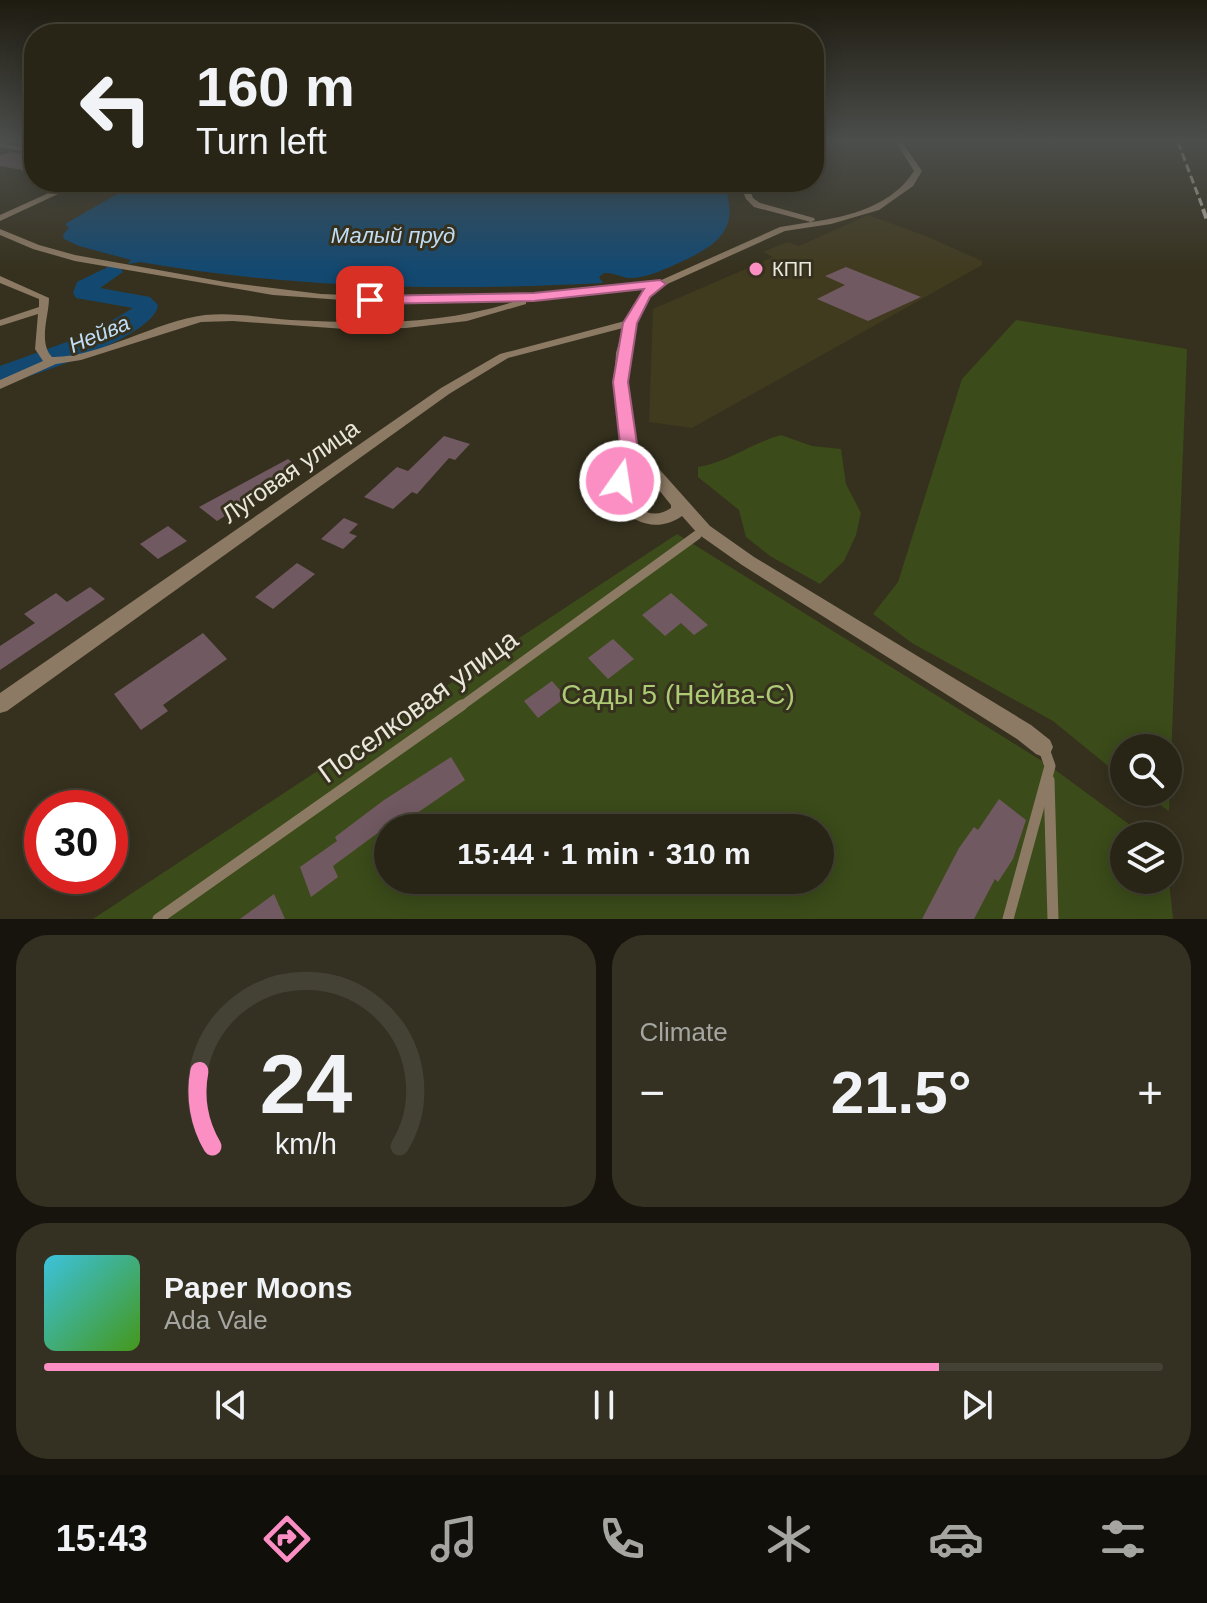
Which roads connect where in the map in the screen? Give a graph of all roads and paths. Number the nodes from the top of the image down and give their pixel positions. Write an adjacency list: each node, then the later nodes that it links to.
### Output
1 (909, 185): 5 (street)
2 (58, 192): 4 (street)
3 (747, 192): 5 (street)
4 (0, 218)
5 (831, 222): 8 (street)
6 (0, 232): 9 (street)
7 (0, 279): 10 (street)
8 (660, 284): 9 (street); 12 (street)
9 (534, 297): 13 (street)
10 (43, 309): 11 (street); 13 (street)
11 (0, 323)
12 (630, 323): 15 (street); 18 (street, Луговая улица)
13 (46, 357): 14 (street)
14 (0, 385)
15 (629, 444): 16 (street); 16 (street)
16 (679, 504): 17 (street)
17 (704, 530): 19 (street); 21 (lane, Поселковая улица)
18 (0, 704)
19 (1043, 747): 20 (lane)
20 (1049, 770): 22 (lane); 23 (lane)
21 (158, 919)
22 (1008, 919)
23 (1053, 919)

